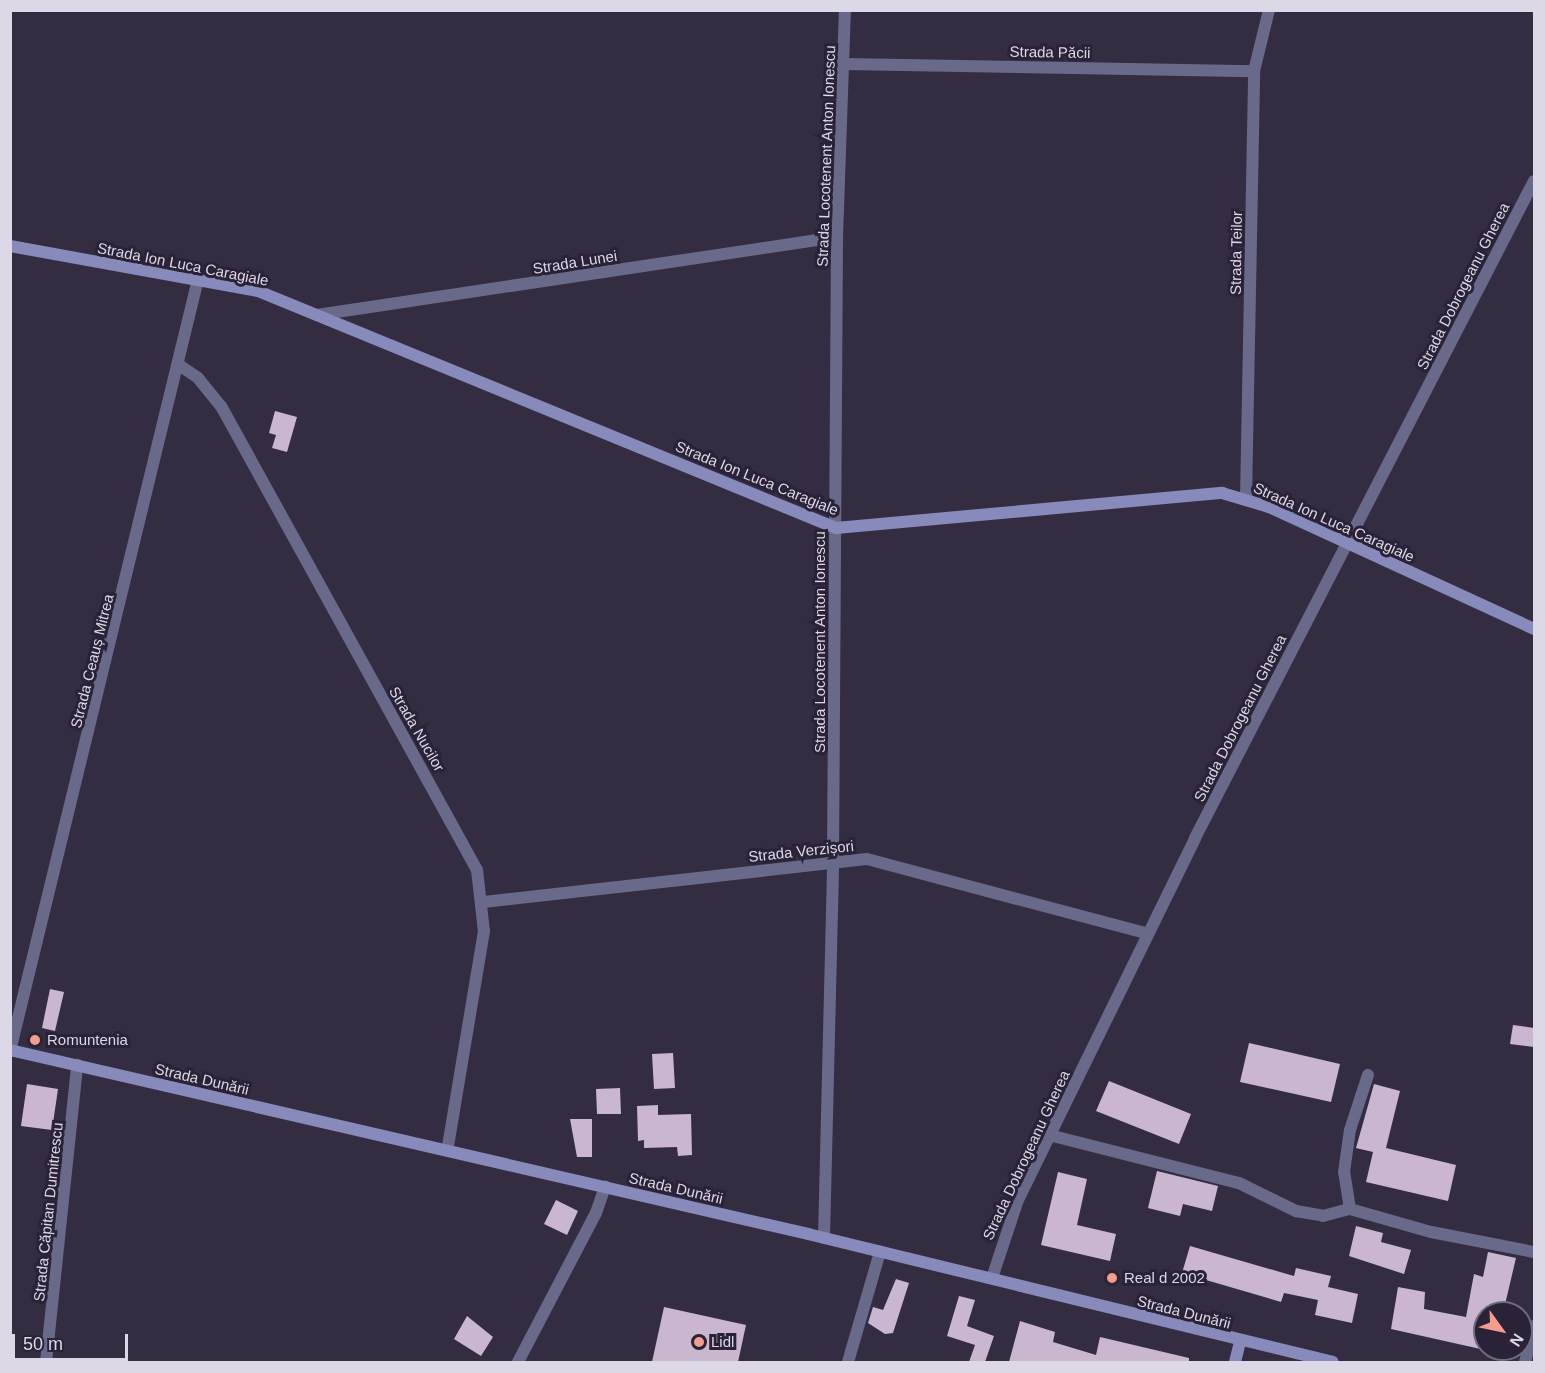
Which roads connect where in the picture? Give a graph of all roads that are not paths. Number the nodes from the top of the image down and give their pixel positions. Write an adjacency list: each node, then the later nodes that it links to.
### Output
1 (846, 10): 3 (street, Strada Locotenent Anton Ionescu)
2 (1269, 10): 4 (street, Strada Teilor)
3 (845, 64): 4 (street, Strada Păcii); 6 (street, Strada Locotenent Anton Ionescu)
4 (1254, 72): 11 (street, Strada Teilor)
5 (1534, 181): 13 (street, Strada Dobrogeanu Gherea)
6 (837, 237): 9 (street, Strada Lunei); 12 (street, Strada Locotenent Anton Ionescu)
7 (10, 246): 8 (street, Strada Ion Luca Caragiale)
8 (198, 279): 9 (street, Strada Ion Luca Caragiale); 10 (street, Strada Ceauș Mitrea)
9 (317, 315): 12 (street, Strada Ion Luca Caragiale)
10 (179, 365): 16 (street, Strada Nucilor); 18 (street, Strada Ceauș Mitrea)
11 (1246, 498): 12 (street, Strada Ion Luca Caragiale); 13 (street, Strada Ion Luca Caragiale)
12 (836, 528): 15 (street, Strada Locotenent Anton Ionescu)
13 (1346, 542): 14 (street, Strada Ion Luca Caragiale); 17 (street, Strada Dobrogeanu Gherea)
14 (1534, 629)
15 (833, 860): 16 (street, Strada Verzișori); 17 (street, Strada Verzișori); 25 (street, Strada Locotenent Anton Ionescu)
16 (484, 902): 22 (street, Strada Nucilor)
17 (1148, 934): 21 (street, Strada Dobrogeanu Gherea)
18 (11, 1050): 19 (street, Strada Dunării)
19 (77, 1065): 22 (street, Strada Dunării); 31 (street, Strada Căpitan Dumitrescu)
20 (1368, 1075): 24 (street)
21 (1049, 1135): 24 (street); 28 (street, Strada Dobrogeanu Gherea)
22 (447, 1151): 23 (street, Strada Dunării)
23 (605, 1187): 25 (street, Strada Dunării); 32 (street)
24 (1350, 1209): 27 (street)
25 (824, 1238): 26 (street, Strada Dunării)
26 (880, 1252): 28 (street, Strada Dunării); 33 (street)
27 (1534, 1252)
28 (992, 1278): 30 (street, Strada Dunării)
29 (1534, 1326): 36 (street)
30 (1240, 1342): 34 (street); 35 (street, Strada Dunării)
31 (45, 1362)
32 (518, 1362)
33 (848, 1362)
34 (1235, 1362)
35 (1333, 1362)
36 (1525, 1362)

